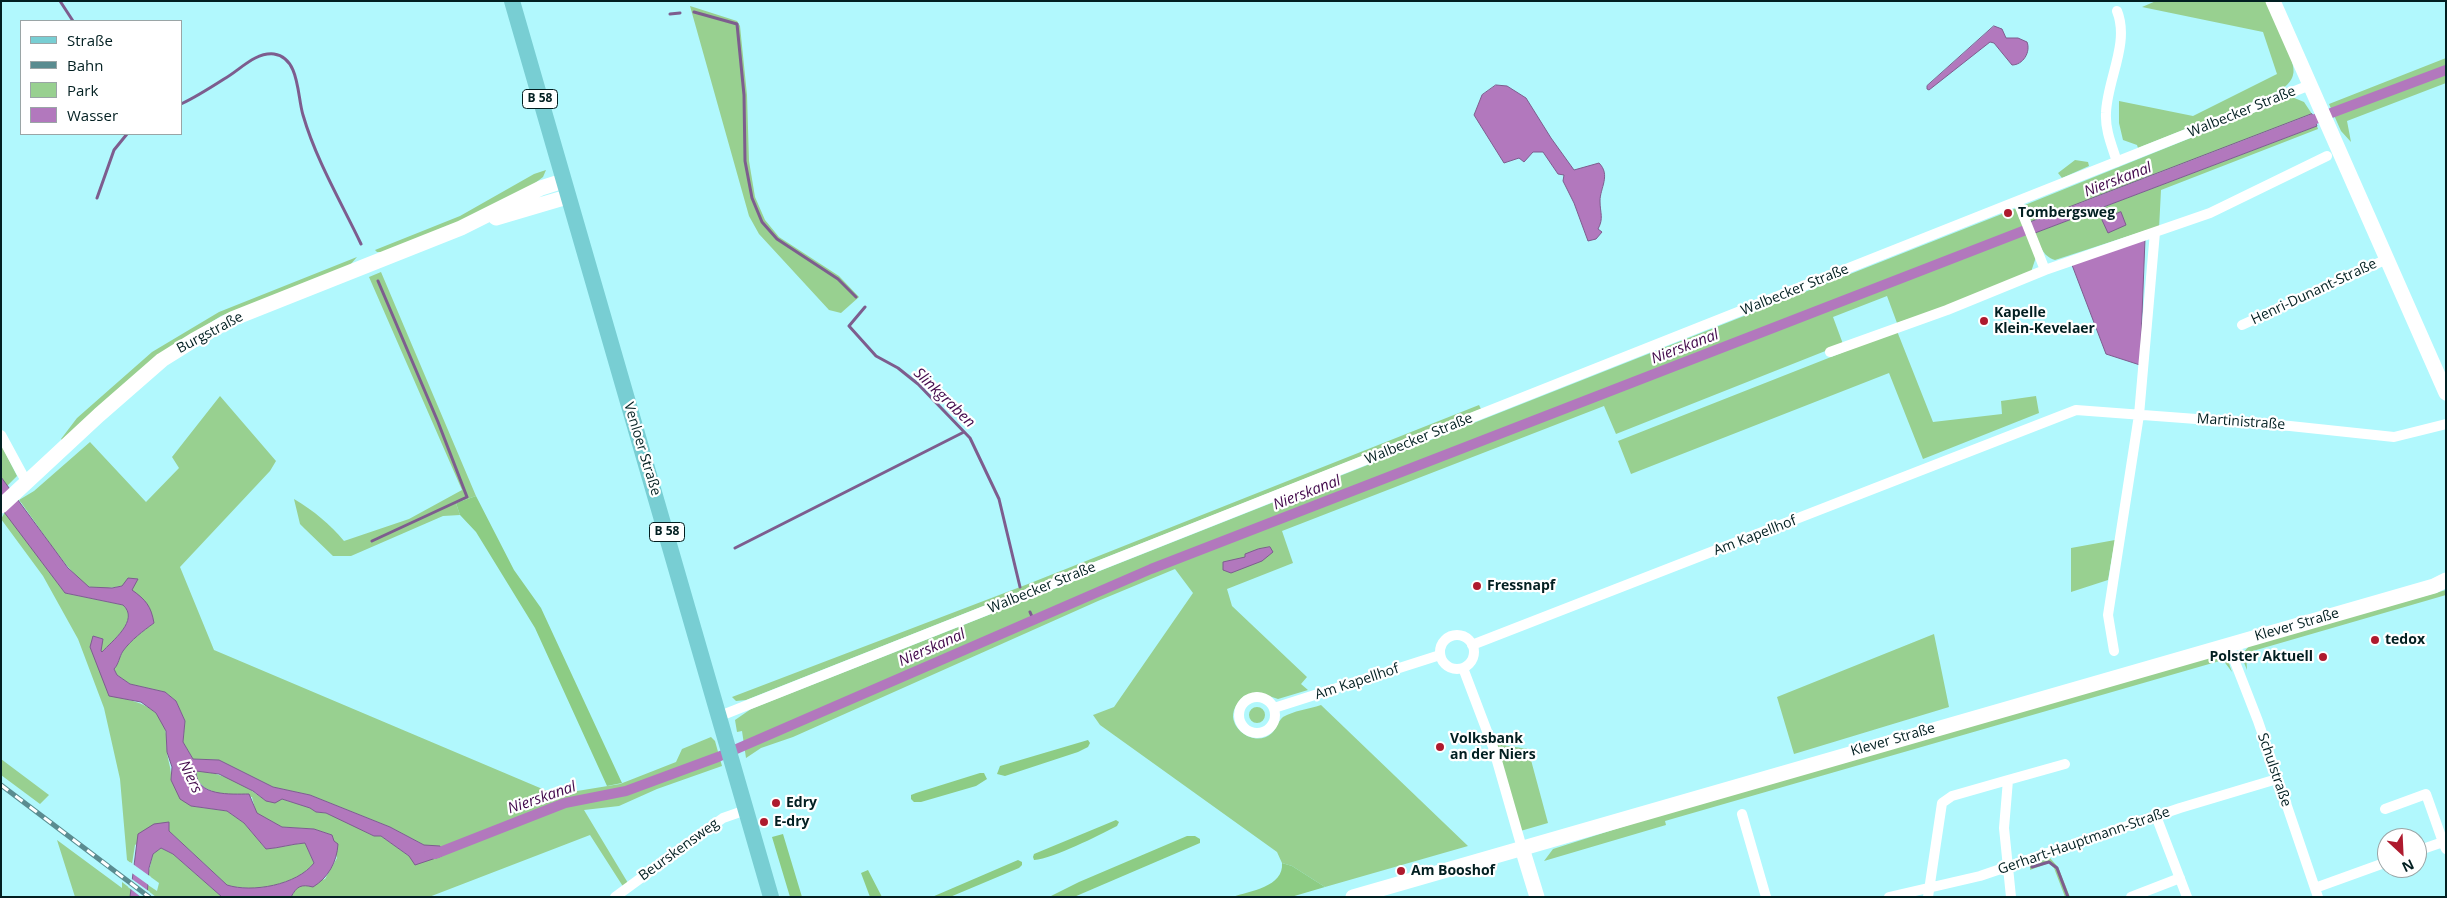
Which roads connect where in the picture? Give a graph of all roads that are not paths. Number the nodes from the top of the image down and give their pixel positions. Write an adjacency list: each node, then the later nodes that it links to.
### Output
1 (512, 1): 7 (main road, Venloer Straße / B 58)
2 (2273, 1): 4 (main road, Walbecker Straße)
3 (2117, 11): 6 (street)
4 (2313, 91): 6 (street, Walbecker Straße); 12 (main road)
5 (2327, 156): 11 (street)
6 (2118, 162): 9 (street, Walbecker Straße)
7 (563, 181): 8 (main road, Venloer Straße / B 58); 10 (main road, Burgstraße)
8 (568, 197): 10 (main road, Burgstraße); 30 (main road, Venloer Straße / B 58)
9 (2018, 202): 13 (street); 30 (street, Walbecker Straße)
10 (461, 228): 21 (main road, Burgstraße)
11 (2155, 232): 13 (street); 17 (street)
12 (2387, 259): 14 (street, Henri-Dunant-Straße); 16 (main road)
13 (2045, 270): 15 (street)
14 (2242, 325)
15 (1830, 352)
16 (2446, 393)
17 (2139, 415): 18 (street, Martinistraße); 19 (street, Martinistraße); 26 (street)
18 (2446, 424)
19 (2036, 425): 25 (street, Am Kapellhof)
20 (1, 435): 21 (street)
21 (23, 486): 22 (main road, Burgstraße)
22 (1, 506)
23 (2442, 584): 24 (main road, Klever Straße)
24 (2228, 644): 32 (street, Schulstraße); 39 (main road, Klever Straße)
25 (1472, 645): 27 (street); 28 (street)
26 (2114, 651)
27 (1440, 655): 28 (street); 29 (street, Am Kapellhof)
28 (1463, 668): 39 (street)
29 (1274, 708)
30 (720, 716): 35 (main road, Venloer Straße / B 58)
31 (2065, 764): 33 (street)
32 (2278, 779): 37 (street, Gerhart-Hauptmann-Straße); 45 (street, Schulstraße)
33 (2008, 780): 42 (street); 44 (street)
34 (2386, 809): 38 (street)
35 (746, 810): 46 (street, Beurskensweg); 47 (main road, Venloer Straße / B 58)
36 (1742, 814): 50 (street)
37 (2156, 816): 42 (street, Gerhart-Hauptmann-Straße); 43 (street)
38 (2444, 846): 40 (street)
39 (1522, 848): 48 (main road, Klever Straße); 49 (main road)
40 (2427, 849)
41 (2377, 866): 45 (street)
42 (2008, 867): 44 (street, Gerhart-Hauptmann-Straße); 52 (street)
43 (2180, 878): 53 (street); 54 (street)
44 (1928, 892): 51 (street, Gerhart-Hauptmann-Straße)
45 (2317, 893)
46 (615, 897)
47 (771, 897)
48 (1353, 897)
49 (1537, 897)
50 (1766, 897)
51 (1889, 897)
52 (2012, 897)
53 (2131, 897)
54 (2187, 897)

